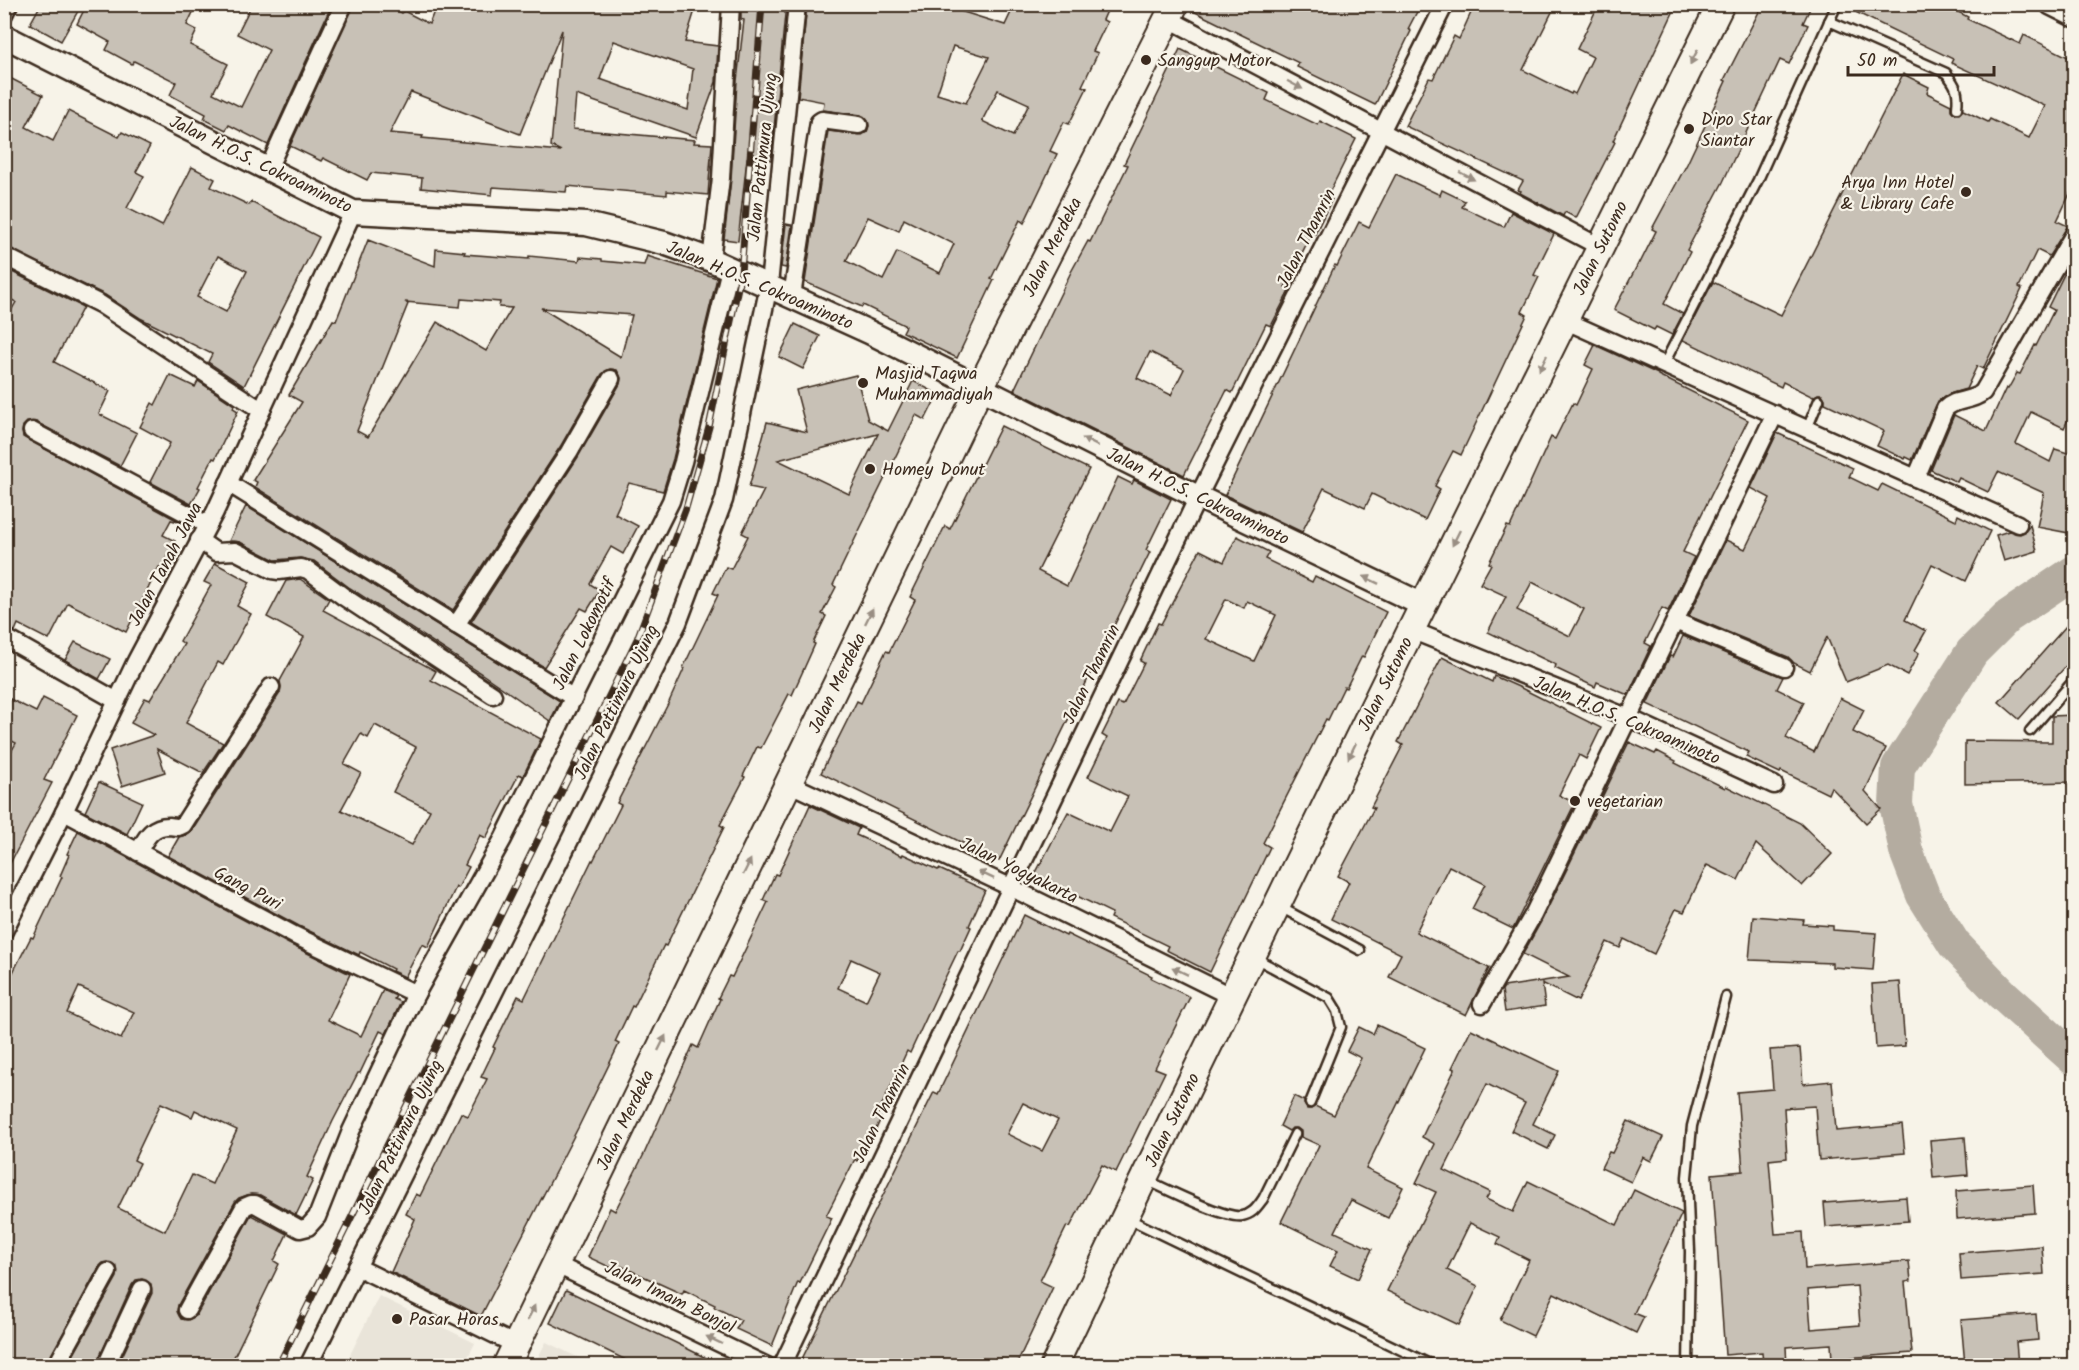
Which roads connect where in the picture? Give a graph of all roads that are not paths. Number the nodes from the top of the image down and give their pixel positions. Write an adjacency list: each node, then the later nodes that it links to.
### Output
1 (9, 4): 10 (street)
2 (344, 4): 17 (street)
3 (731, 4): 22 (street, Jalan Lokomotif)
4 (797, 4): 23 (street, Jalan Pattimura Ujung)
5 (1445, 4): 16 (street, Jalan Thamrin)
6 (1721, 4): 20 (main road, Jalan Sutomo, one-way to 20)
7 (1837, 4): 12 (lane)
8 (2052, 4): 11 (street)
9 (1172, 12): 16 (street, one-way to 16); 28 (main road, Jalan Merdeka)
10 (4, 14)
11 (2074, 15)
12 (1829, 21): 14 (lane); 26 (lane)
13 (4, 36): 17 (street, Jalan H.O.S. Cokroaminoto)
14 (1957, 108)
15 (859, 125): 24 (street)
16 (1381, 131): 20 (street, one-way to 20); 36 (street, Jalan Thamrin)
17 (268, 169): 18 (street, Jalan H.O.S. Cokroaminoto)
18 (353, 212): 22 (street, Jalan H.O.S. Cokroaminoto); 30 (street, Jalan Tanah Jawa)
19 (2074, 234): 34 (street)
20 (1600, 247): 25 (main road, Jalan Sutomo)
21 (4, 256): 30 (street)
22 (720, 264): 23 (street, Jalan H.O.S. Cokroaminoto); 49 (street, Jalan Lokomotif)
23 (769, 285): 24 (street, Jalan H.O.S. Cokroaminoto); 71 (street, Jalan Pattimura Ujung)
24 (792, 296): 28 (street, Jalan H.O.S. Cokroaminoto)
25 (1564, 320): 26 (street); 40 (main road, Jalan Sutomo, one-way to 40)
26 (1664, 364): 31 (street)
27 (611, 379): 42 (street)
28 (980, 387): 36 (street, Jalan H.O.S. Cokroaminoto, one-way to 28); 53 (main road, Jalan Merdeka, one-way to 28)
29 (1819, 400): 32 (lane)
30 (261, 410): 35 (street, Jalan Tanah Jawa)
31 (1775, 414): 32 (street); 41 (street)
32 (1807, 429): 34 (street)
33 (32, 431): 38 (street)
34 (1916, 478): 37 (street)
35 (228, 483): 38 (street, Jalan Tanah Jawa); 42 (street)
36 (1198, 497): 40 (street, Jalan H.O.S. Cokroaminoto, one-way to 36); 57 (street, Jalan Thamrin)
37 (2018, 524)
38 (208, 525): 39 (street, Jalan Tanah Jawa)
39 (199, 540): 48 (street); 50 (street, Jalan Tanah Jawa)
40 (1423, 605): 43 (main road, Jalan Sutomo)
41 (1675, 621): 45 (street); 51 (street)
42 (456, 625): 49 (street)
43 (1411, 630): 51 (street, Jalan H.O.S. Cokroaminoto); 58 (main road, Jalan Sutomo, one-way to 58)
44 (4, 637): 50 (street)
45 (1784, 667)
46 (2074, 680): 52 (lane)
47 (271, 687): 56 (street)
48 (493, 694)
49 (574, 698): 62 (street, Jalan Lokomotif)
50 (117, 701): 55 (street, Jalan Tanah Jawa)
51 (1629, 718): 54 (street, Jalan H.O.S. Cokroaminoto); 65 (street)
52 (2030, 731)
53 (788, 783): 57 (street, Jalan Yogyakarta, one-way to 53); 70 (main road, Jalan Merdeka, one-way to 53)
54 (1774, 785)
55 (64, 812): 56 (street, Gang Puri); 59 (street, Jalan Tanah Jawa)
56 (138, 852): 62 (street, Gang Puri)
57 (1010, 886): 63 (street, Jalan Yogyakarta, one-way to 57); 80 (street, Jalan Thamrin)
58 (1277, 905): 60 (lane); 61 (main road, Jalan Sutomo)
59 (4, 930)
60 (1360, 950)
61 (1252, 956): 63 (main road, Jalan Sutomo); 66 (lane)
62 (416, 994): 74 (street, Jalan Lokomotif)
63 (1232, 997): 68 (main road, Jalan Sutomo)
64 (1726, 997): 83 (lane)
65 (1482, 1004)
66 (1310, 1103)
67 (1295, 1134): 68 (lane)
68 (1143, 1179): 69 (main road, Jalan Sutomo)
69 (1125, 1217): 81 (main road, Jalan Sutomo); 82 (lane)
70 (555, 1264): 75 (main road, Jalan Merdeka, one-way to 70); 79 (street, Jalan Imam Bonjol, one-way to 70)
71 (357, 1267): 75 (street); 78 (street, Jalan Pattimura Ujung)
72 (108, 1272): 76 (street)
73 (142, 1289): 77 (street)
74 (187, 1310)
75 (511, 1355)
76 (56, 1365)
77 (106, 1365)
78 (308, 1365)
79 (767, 1365)
80 (782, 1365)
81 (1054, 1365)
82 (1434, 1365)
83 (1688, 1365)

